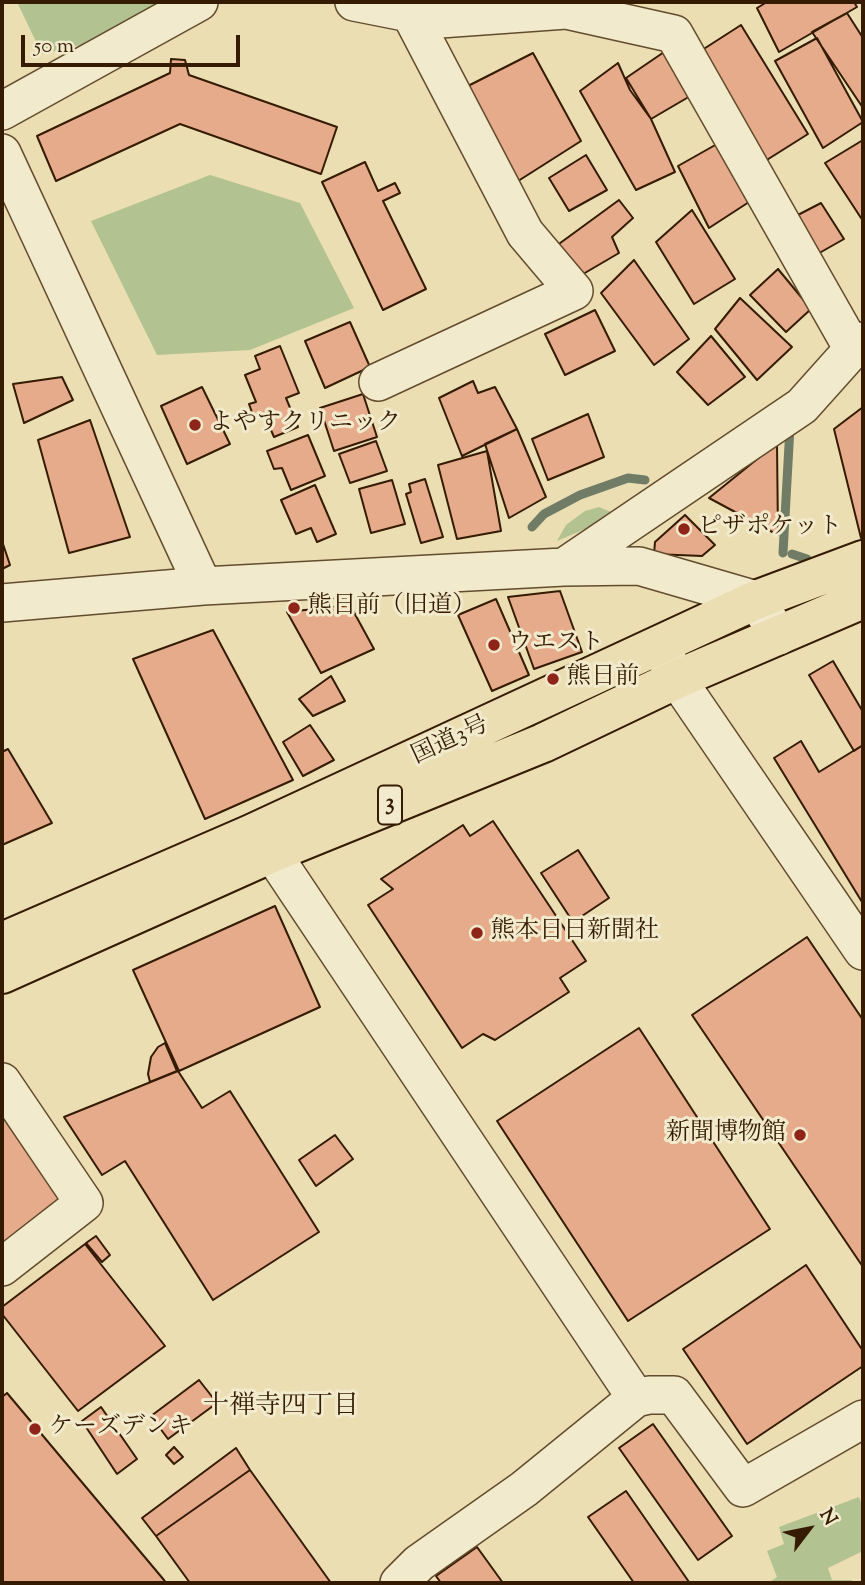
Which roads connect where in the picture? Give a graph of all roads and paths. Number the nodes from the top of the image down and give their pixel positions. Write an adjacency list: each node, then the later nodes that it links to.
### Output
1 (199, 2): 4 (street)
2 (354, 2): 3 (street)
3 (410, 13): 6 (street); 7 (street)
4 (2, 110)
5 (2, 153): 10 (street)
6 (858, 345): 9 (street)
7 (378, 382)
8 (863, 561): 12 (highway, 国道3号 / 3)
9 (564, 566): 10 (street); 12 (street)
10 (203, 586): 13 (street)
11 (863, 599): 14 (highway, 国道3号 / 3)
12 (756, 600): 14 (street); 15 (highway, 国道3号 / 3)
13 (2, 603)
14 (779, 636): 16 (highway, 国道3号 / 3)
15 (659, 645): 16 (street); 18 (highway, 国道3号 / 3)
16 (677, 679): 17 (highway, 国道3号 / 3); 19 (street)
17 (272, 853): 20 (highway, 国道3号 / 3); 23 (street)
18 (2, 942)
19 (863, 951)
20 (2, 974)
21 (2, 1082): 22 (street)
22 (2, 1267)
23 (636, 1398): 24 (street); 25 (street)
24 (863, 1419)
25 (399, 1583)

